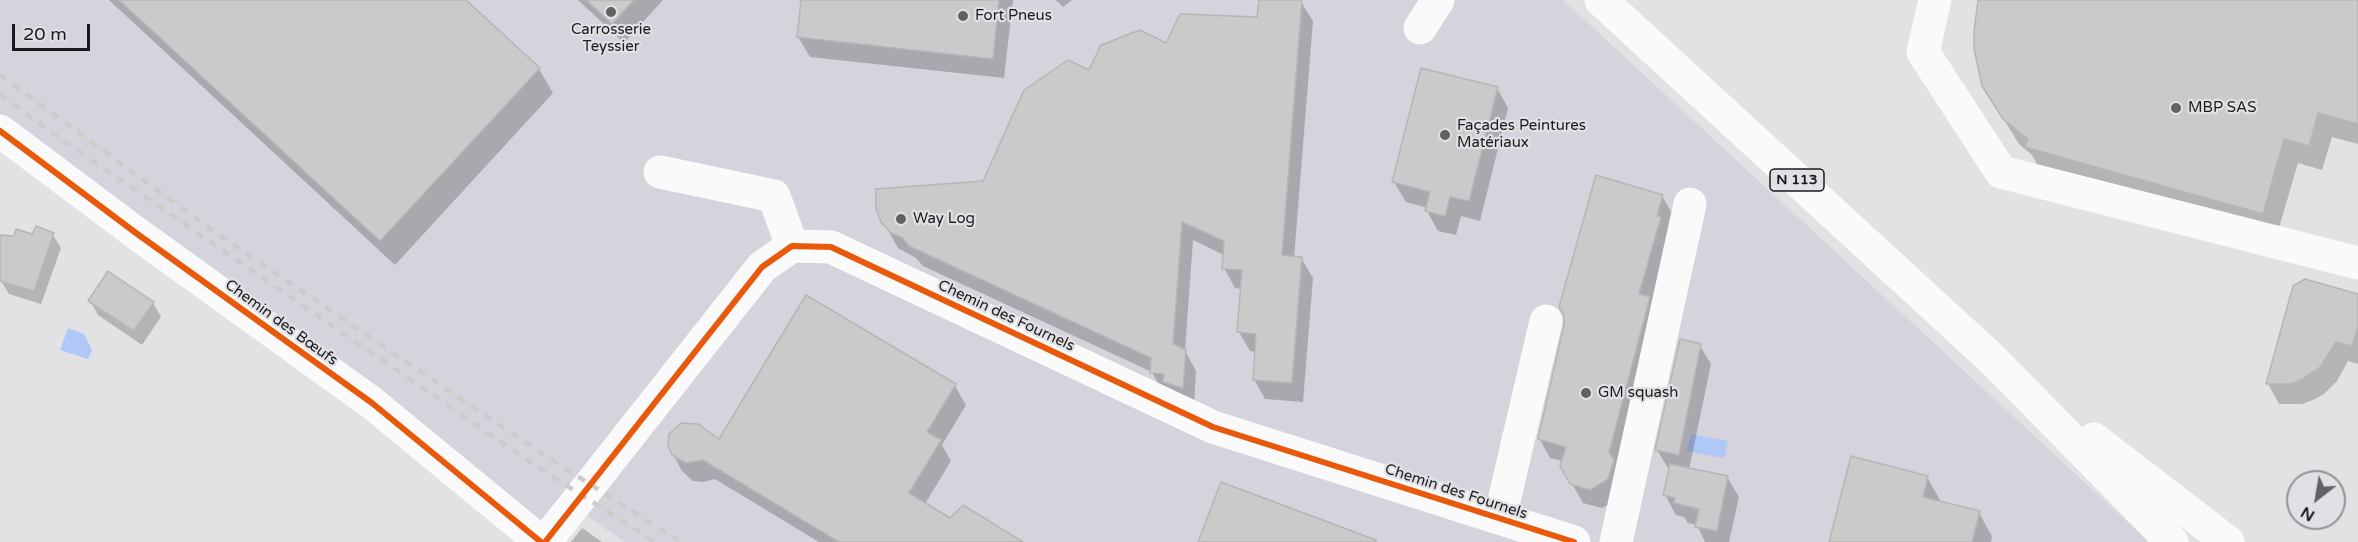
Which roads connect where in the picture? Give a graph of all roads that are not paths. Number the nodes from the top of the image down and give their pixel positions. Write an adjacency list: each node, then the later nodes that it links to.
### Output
1 (1438, 0): 4 (street)
2 (1602, 0): 11 (street, N 113)
3 (1935, 0): 9 (street)
4 (1420, 28)
5 (0, 131): 13 (street, Chemin des Bœufs)
6 (660, 172): 8 (street)
7 (1690, 204): 15 (street)
8 (792, 246): 12 (street, Chemin des Fournels); 13 (street)
9 (2358, 263)
10 (1546, 321): 12 (street)
11 (1993, 360): 16 (street, N 113); 17 (street, N 113)
12 (1500, 518): 14 (street, Chemin des Fournels)
13 (543, 542)
14 (1574, 542)
15 (1616, 542)
16 (2172, 542)
17 (2228, 542)

